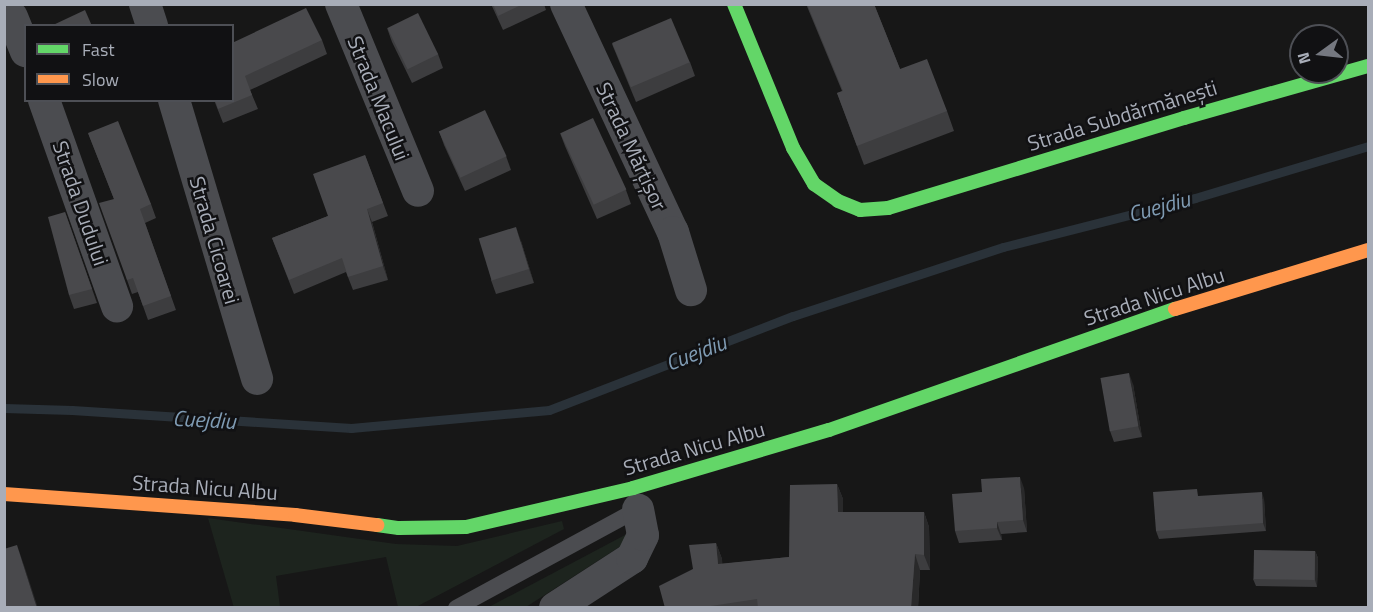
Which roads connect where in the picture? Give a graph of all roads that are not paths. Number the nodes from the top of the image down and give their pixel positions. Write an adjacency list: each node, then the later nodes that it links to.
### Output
1 (145, 4): 6 (street)
2 (341, 4): 11 (street, Strada Macului)
3 (566, 4): 13 (street, Strada Mărțișor)
4 (734, 4): 8 (street, Strada Subdărmănești)
5 (18, 14): 7 (street)
6 (151, 24)
7 (24, 42)
8 (1368, 66)
9 (45, 102): 14 (street, Strada Dudului)
10 (175, 102): 15 (street, Strada Cicoarei)
11 (418, 191)
12 (1368, 250): 17 (street, Strada Nicu Albu)
13 (691, 290)
14 (117, 306)
15 (256, 379)
16 (4, 494): 17 (street, Strada Nicu Albu)
17 (636, 498): 18 (lane); 19 (street)
18 (456, 608)
19 (555, 608)

